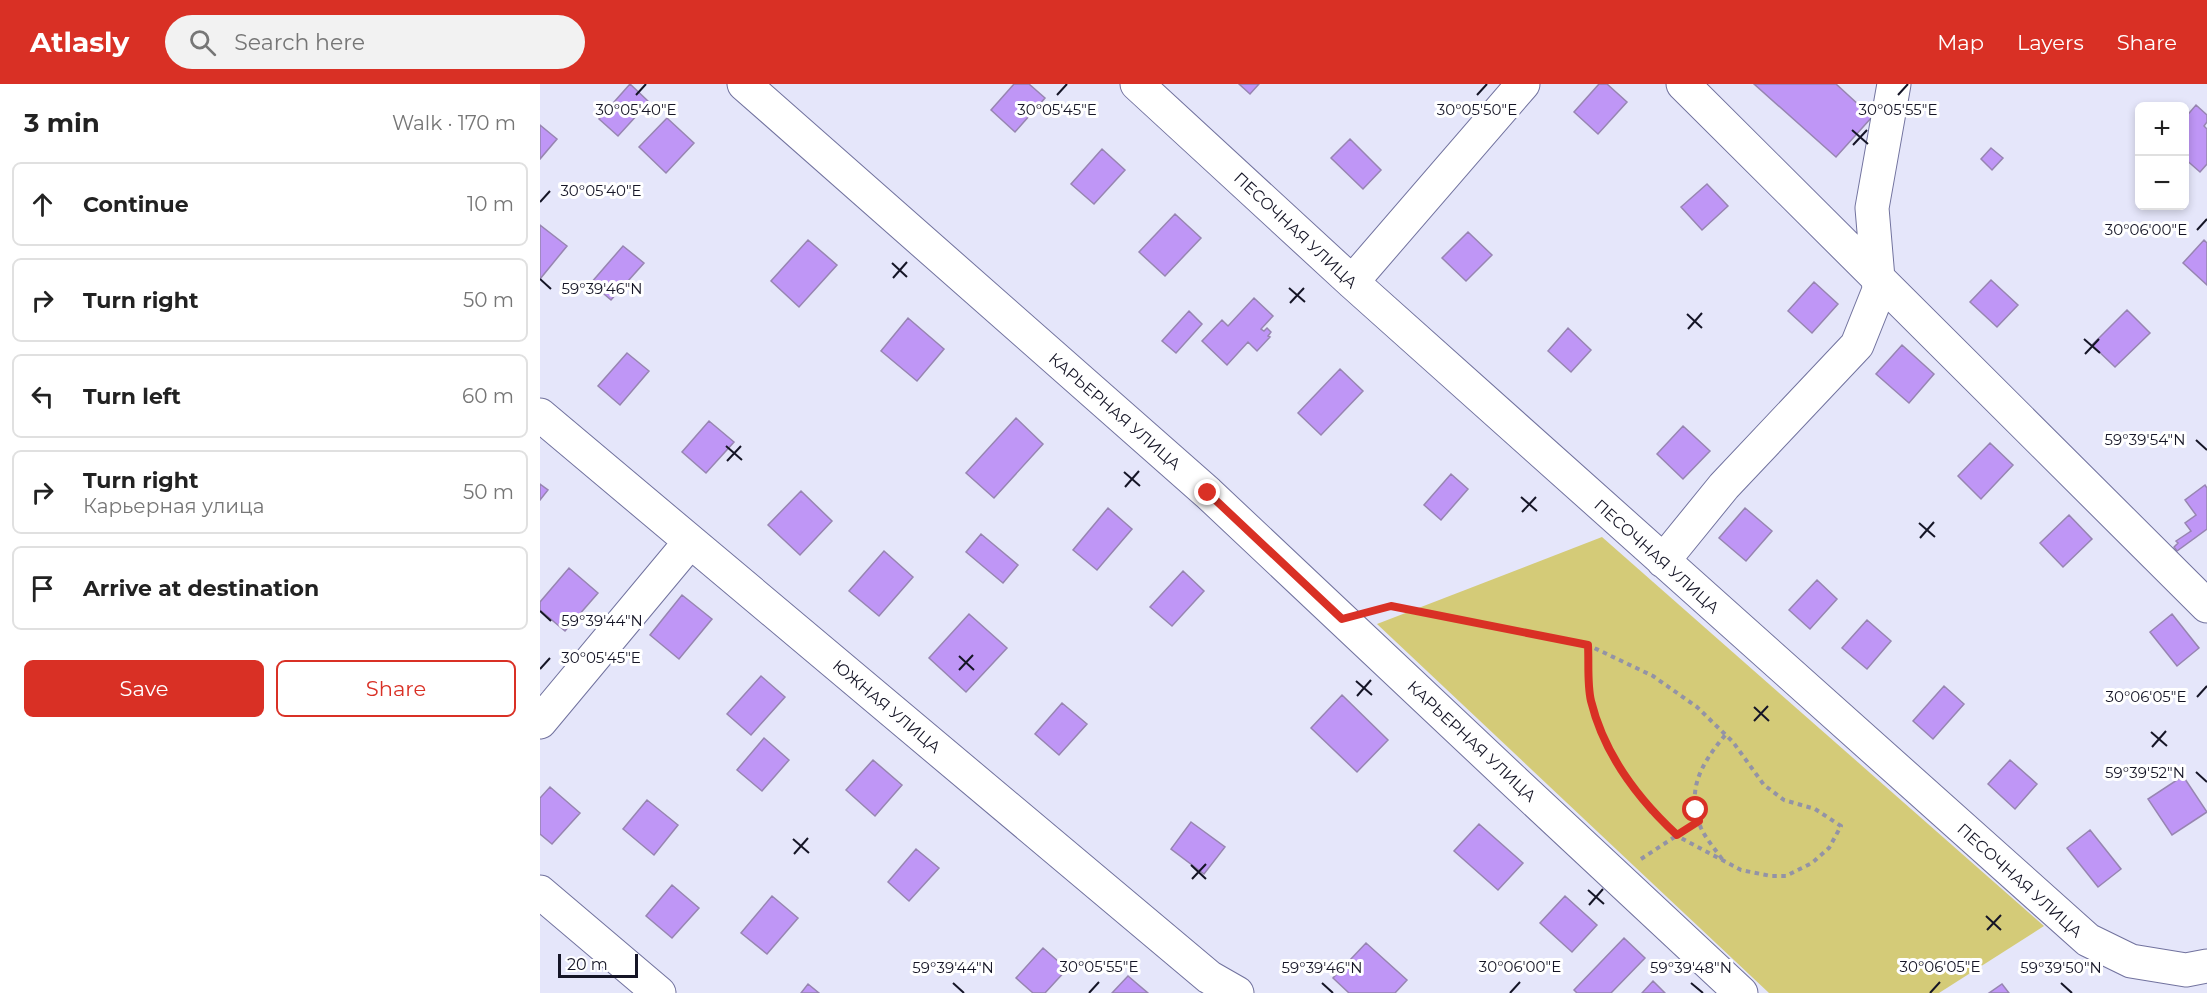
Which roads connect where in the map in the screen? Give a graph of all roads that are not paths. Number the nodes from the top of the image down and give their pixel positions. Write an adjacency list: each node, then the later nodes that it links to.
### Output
1 (744, 84): 18 (street, КАРЬЕРНАЯ УЛИЦА)
2 (1137, 84): 7 (street, ПЕСОЧНАЯ УЛИЦА)
3 (1523, 84): 7 (street)
4 (1683, 84): 6 (street)
5 (1894, 84): 6 (street)
6 (1878, 276): 10 (street); 11 (street)
7 (1352, 282): 10 (street, ПЕСОЧНАЯ УЛИЦА)
8 (540, 415): 9 (street, ЮЖНАЯ УЛИЦА)
9 (690, 542): 12 (street); 17 (street, ЮЖНАЯ УЛИЦА)
10 (1663, 561): 14 (street, ПЕСОЧНАЯ УЛИЦА)
11 (2207, 606)
12 (540, 722)
13 (540, 892): 16 (street)
14 (2207, 966)
15 (2207, 986): 19 (street)
16 (658, 993)
17 (1237, 993)
18 (1741, 993)
19 (2200, 993)

